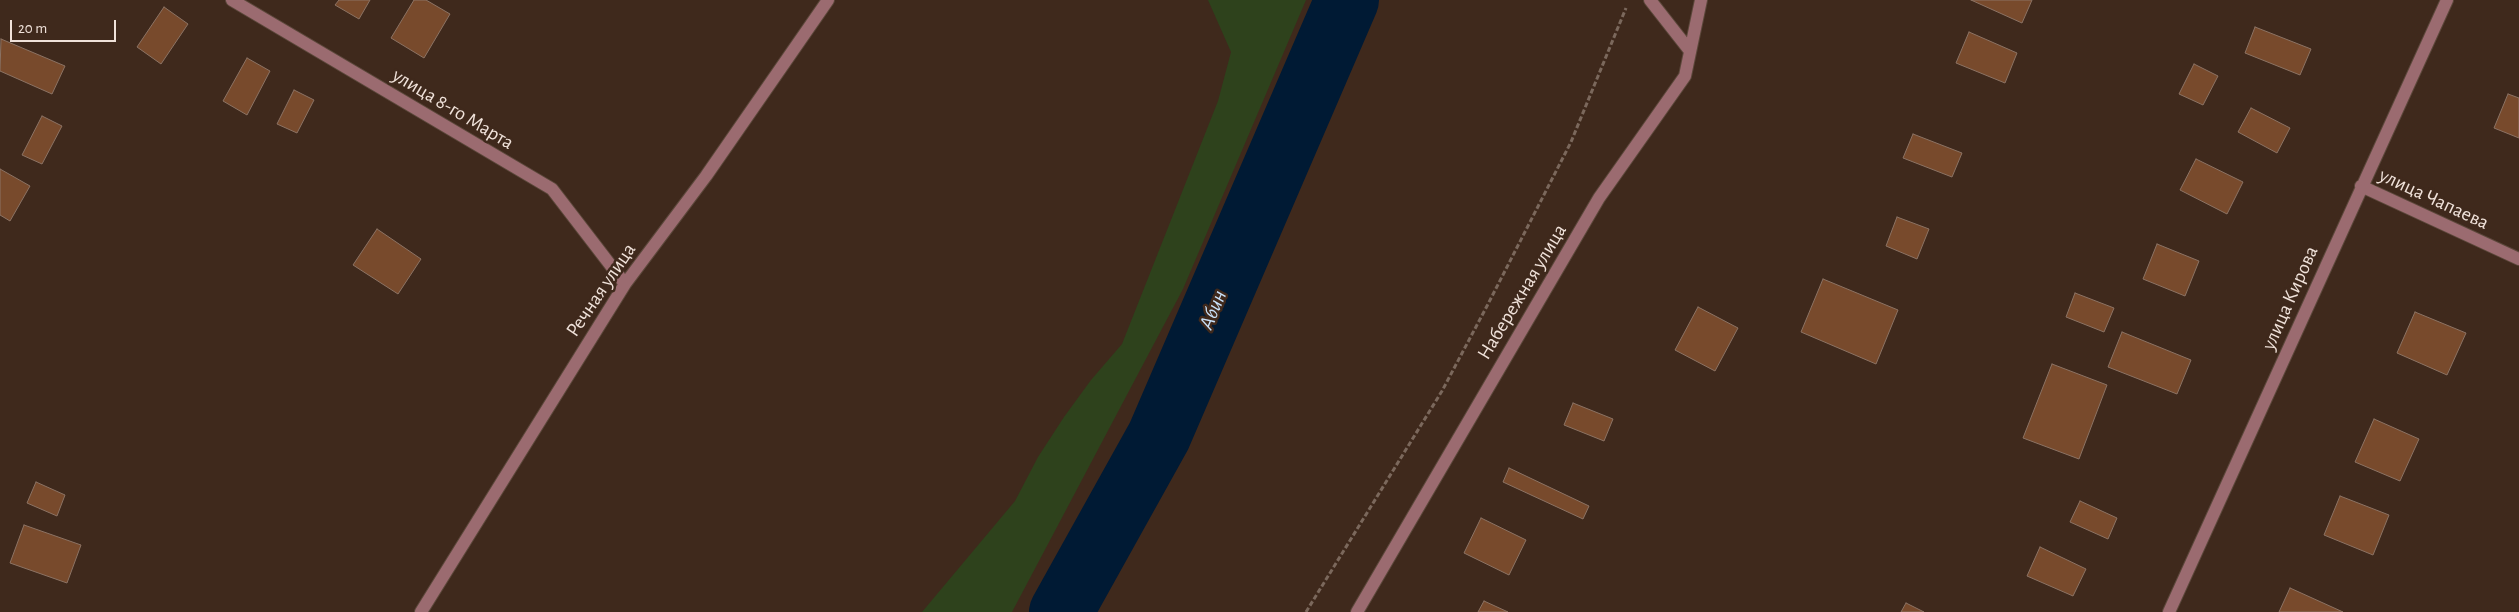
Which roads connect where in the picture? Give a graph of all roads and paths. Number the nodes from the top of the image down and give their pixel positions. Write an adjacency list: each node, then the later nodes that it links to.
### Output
1 (232, 0): 10 (street, улица 8-го Марта)
2 (828, 0): 10 (street, Речная улица)
3 (1629, 0): 12 (path)
4 (1650, 0): 7 (street)
5 (1701, 0): 7 (street, Набережная улица)
6 (2447, 0): 8 (street, улица Кирова)
7 (1690, 51): 13 (street, Набережная улица)
8 (2361, 186): 9 (street, улица Чапаева); 14 (street, улица Кирова)
9 (2519, 259)
10 (625, 284): 11 (street, Речная улица)
11 (421, 612)
12 (1306, 612)
13 (1357, 612)
14 (2169, 612)

